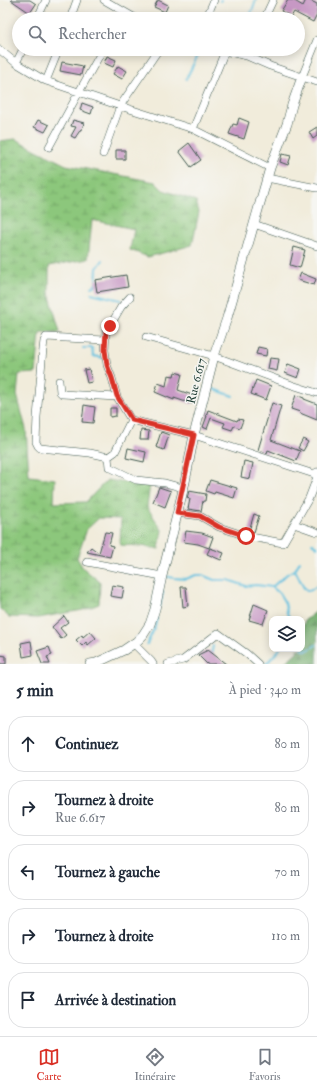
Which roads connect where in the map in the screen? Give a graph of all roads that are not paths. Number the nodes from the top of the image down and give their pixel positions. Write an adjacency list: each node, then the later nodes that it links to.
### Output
1 (46, 0): 6 (street)
2 (77, 0): 7 (street)
3 (104, 0): 8 (street)
4 (214, 0): 9 (street)
5 (273, 0): 10 (street)
6 (40, 12)
7 (73, 12)
8 (125, 12)
9 (209, 12)
10 (267, 12)
11 (317, 40): 20 (street)
12 (0, 50): 19 (street)
13 (20, 56): 19 (street)
14 (56, 56): 21 (street)
15 (99, 56): 23 (street)
16 (154, 56): 24 (street)
17 (224, 56): 25 (street)
18 (247, 56): 20 (street)
19 (16, 63): 21 (street)
20 (302, 77): 22 (street); 28 (street, Rue 6.617)
21 (46, 81): 23 (street)
22 (317, 82)
23 (79, 92): 24 (street); 26 (street)
24 (120, 106): 25 (street); 27 (street)
25 (193, 128): 28 (street)
26 (49, 147)
27 (103, 154)
28 (270, 168): 29 (street, Rue 6.617)
29 (267, 178): 30 (street); 31 (street, Rue 6.617)
30 (316, 185)
31 (254, 224): 32 (street); 36 (street, Rue 6.617)
32 (317, 246)
33 (130, 297): 35 (street)
34 (146, 337): 36 (street)
35 (105, 340): 39 (street); 42 (street)
36 (214, 356): 38 (street); 41 (street, Rue 6.617)
37 (60, 380): 39 (street)
38 (317, 393)
39 (117, 396): 40 (street)
40 (132, 420): 41 (street); 42 (street)
41 (194, 435): 43 (street); 44 (street, Rue 6.617)
42 (108, 457): 44 (street)
43 (316, 473): 46 (street)
44 (183, 488): 45 (street, Rue 6.617)
45 (177, 513): 46 (street); 49 (street, Rue 6.617)
46 (294, 524): 47 (street)
47 (317, 532)
48 (87, 562): 49 (street)
49 (162, 576): 50 (street, Rue 6.617)
50 (133, 643): 51 (street, Rue 6.617); 52 (street)
51 (90, 664)
52 (153, 664)
53 (168, 664): 54 (street)
54 (258, 664)

